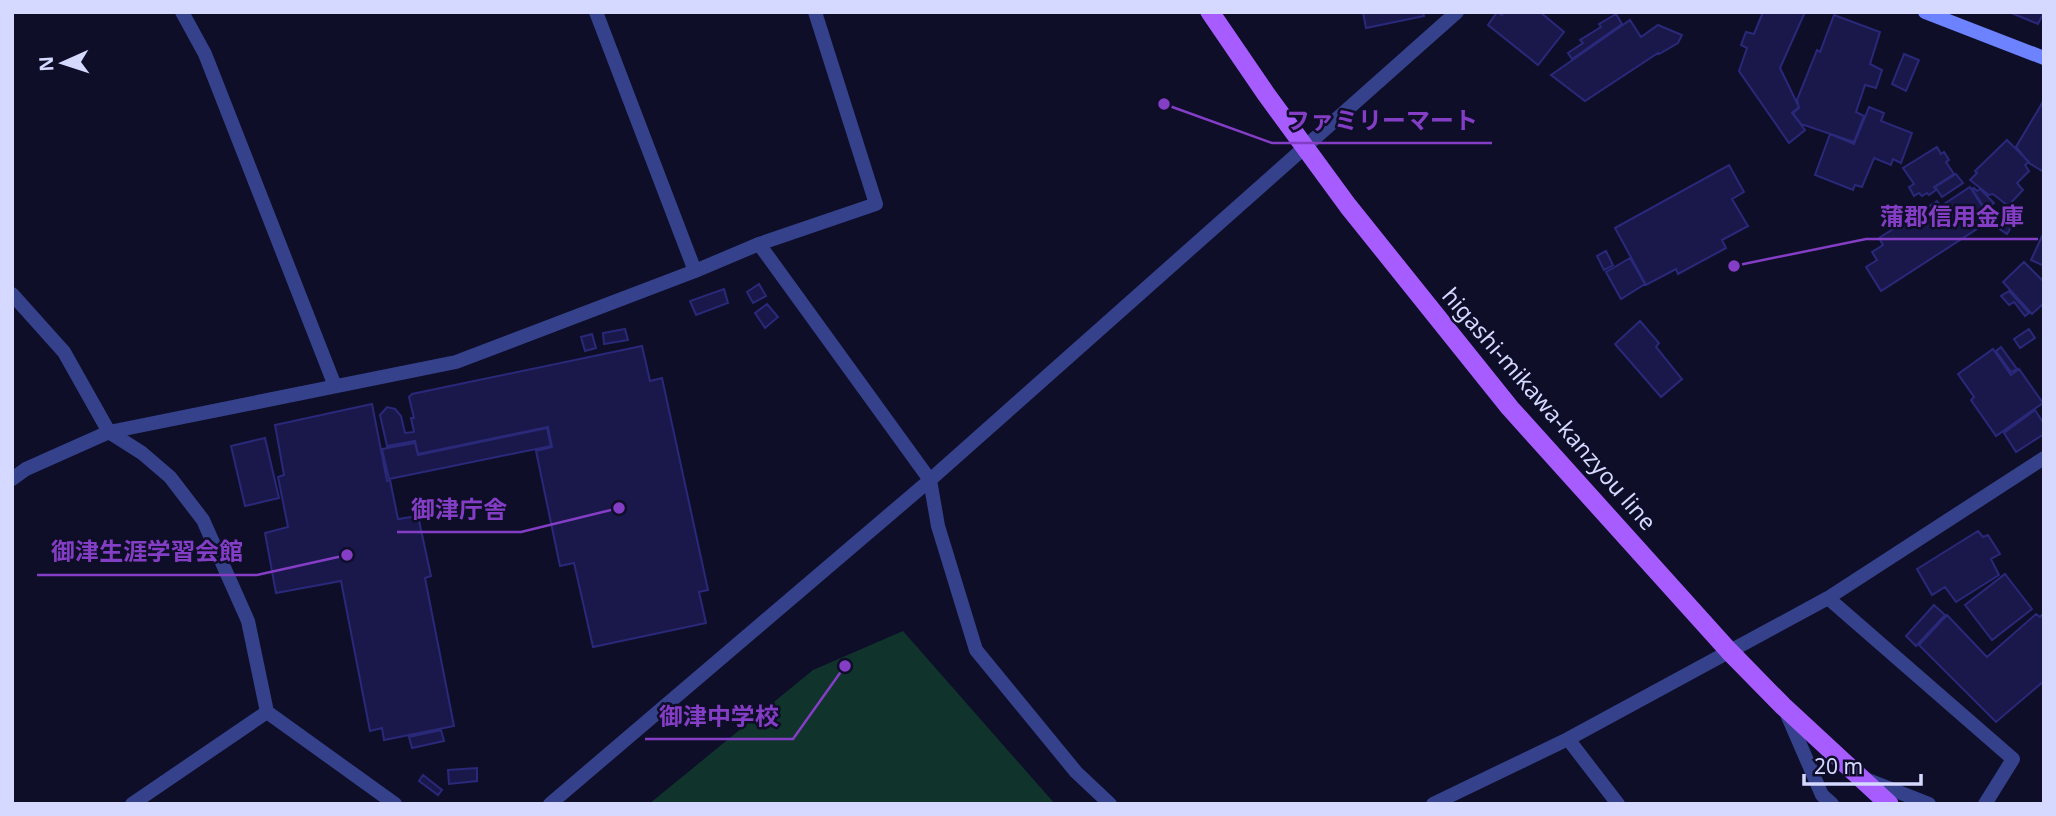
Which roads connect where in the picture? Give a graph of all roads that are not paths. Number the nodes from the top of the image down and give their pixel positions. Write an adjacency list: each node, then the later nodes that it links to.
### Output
1 (183, 12): 12 (street)
2 (596, 12): 10 (street)
3 (815, 12): 9 (street)
4 (1210, 12): 8 (main road, higashi-mikawa-kanzyou line)
5 (1457, 12): 8 (street)
6 (1925, 12): 7 (main road)
7 (2044, 58)
8 (1305, 148): 16 (street); 18 (main road, higashi-mikawa-kanzyou line)
9 (759, 244): 10 (street); 16 (street)
10 (695, 271): 12 (street)
11 (12, 294): 13 (street)
12 (335, 386): 13 (street)
13 (109, 432): 15 (street); 20 (street)
14 (2044, 458): 17 (street)
15 (12, 479)
16 (930, 480): 25 (street); 26 (street)
17 (1828, 598): 18 (street); 32 (street)
18 (1729, 651): 19 (main road, higashi-mikawa-kanzyou line); 21 (street)
19 (1783, 706): 22 (main road, higashi-mikawa-kanzyou line); 29 (street)
20 (267, 712): 23 (street); 24 (street)
21 (1567, 739): 27 (street); 28 (street)
22 (1860, 778): 30 (main road, higashi-mikawa-kanzyou line); 31 (street)
23 (132, 804)
24 (395, 804)
25 (550, 804)
26 (1110, 804)
27 (1433, 804)
28 (1618, 804)
29 (1832, 804)
30 (1889, 804)
31 (1929, 804)
32 (1985, 804)

